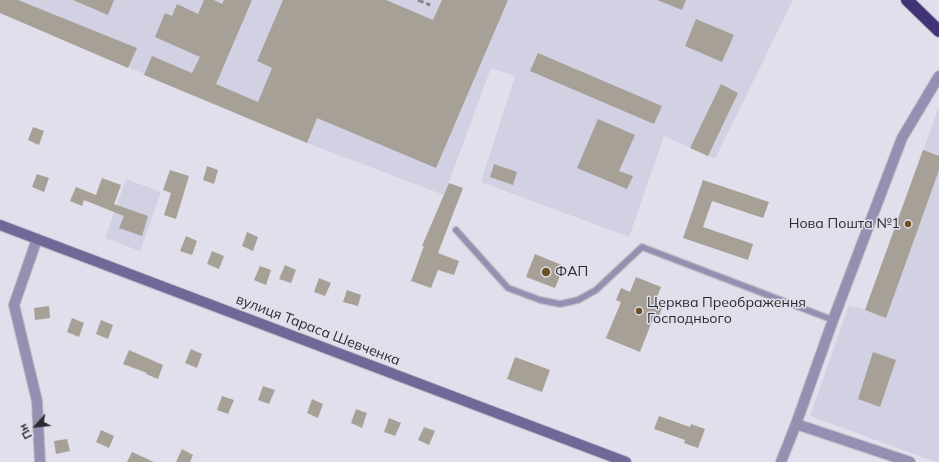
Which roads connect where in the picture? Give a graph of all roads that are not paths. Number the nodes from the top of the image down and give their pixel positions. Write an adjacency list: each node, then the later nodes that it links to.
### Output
1 (908, 0): 2 (highway)
2 (939, 31)
3 (939, 76): 7 (street)
4 (0, 225): 6 (street, вулиця Тараса Шевченка)
5 (456, 230): 7 (lane)
6 (37, 239): 9 (street); 10 (street, вулиця Тараса Шевченка)
7 (833, 320): 8 (street)
8 (796, 424): 11 (street); 12 (street)
9 (40, 462)
10 (626, 462)
11 (781, 462)
12 (910, 462)

